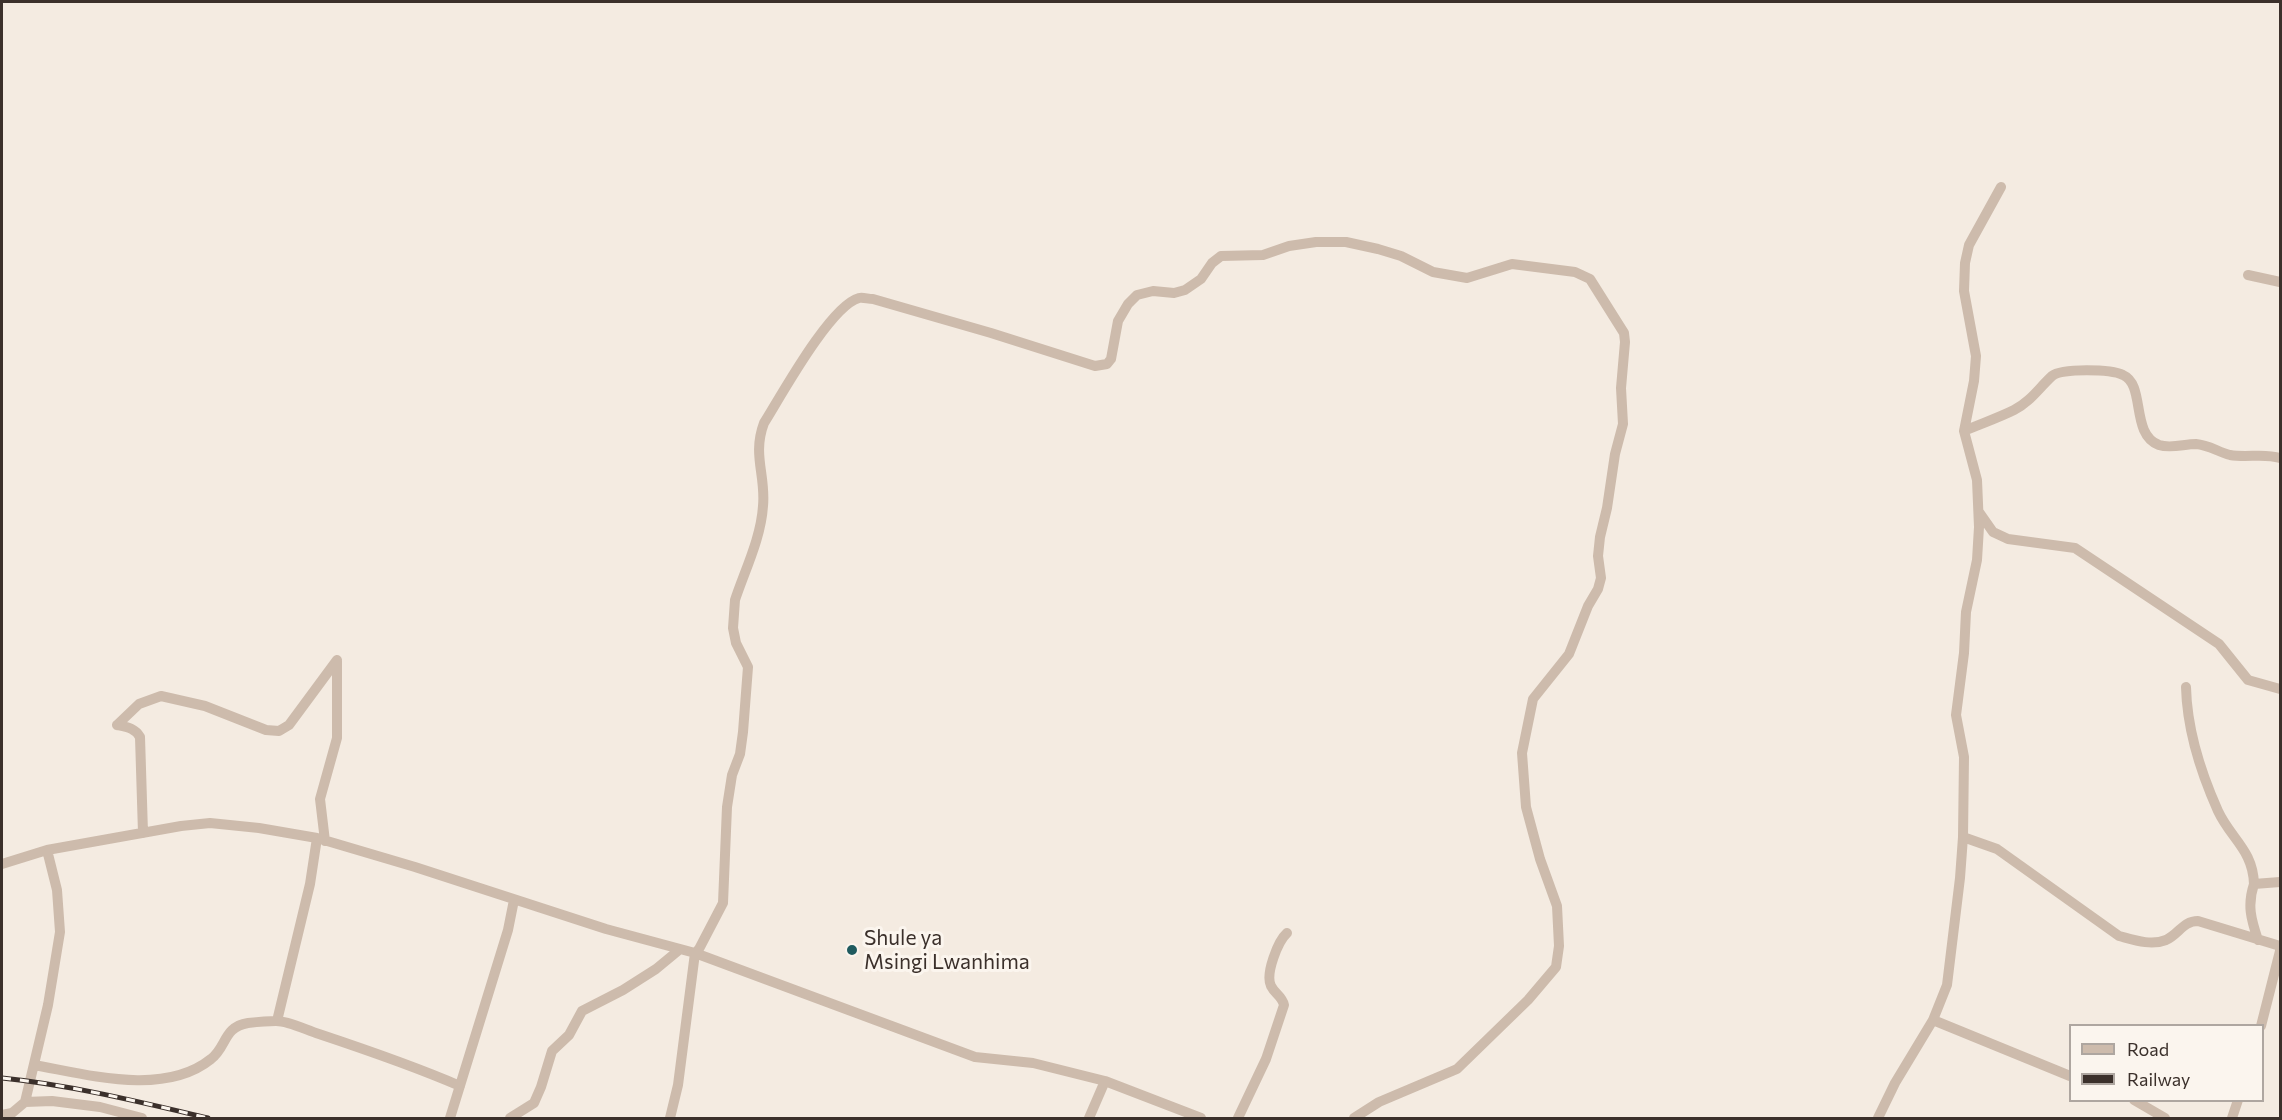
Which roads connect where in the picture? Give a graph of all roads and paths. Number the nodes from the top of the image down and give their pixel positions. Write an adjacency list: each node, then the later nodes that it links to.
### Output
1 (2001, 187): 4 (street)
2 (2248, 275): 3 (street)
3 (2280, 282)
4 (1964, 431): 5 (street); 6 (street)
5 (2280, 458)
6 (1979, 512): 8 (street); 10 (street)
7 (2186, 687): 15 (street)
8 (2280, 689)
9 (142, 833): 11 (street); 11 (street); 12 (street)
10 (1963, 837): 18 (street); 23 (street)
11 (321, 840): 16 (street); 24 (street)
12 (47, 850): 13 (street); 26 (street)
13 (2, 864)
14 (2280, 882): 15 (street)
15 (2254, 884): 18 (street)
16 (514, 900): 20 (street); 29 (street)
17 (1287, 933): 40 (street)
18 (2258, 940): 19 (street)
19 (2280, 946)
20 (679, 950): 22 (street); 36 (street)
21 (2280, 951): 25 (street)
22 (695, 953): 28 (street); 37 (street); 41 (street)
23 (1933, 1020): 27 (street); 42 (street)
24 (277, 1021): 26 (street); 29 (street)
25 (2262, 1024)
26 (34, 1065): 30 (street)
27 (2069, 1076)
28 (1105, 1081): 38 (street); 39 (street)
29 (460, 1086): 35 (street)
30 (25, 1102): 33 (street); 34 (street)
31 (2136, 1102): 43 (street)
32 (2238, 1102): 44 (street)
33 (2, 1115)
34 (142, 1119)
35 (450, 1119)
36 (510, 1119)
37 (670, 1119)
38 (1089, 1119)
39 (1201, 1119)
40 (1238, 1119)
41 (1354, 1119)
42 (1878, 1119)
43 (2165, 1119)
44 (2232, 1119)

